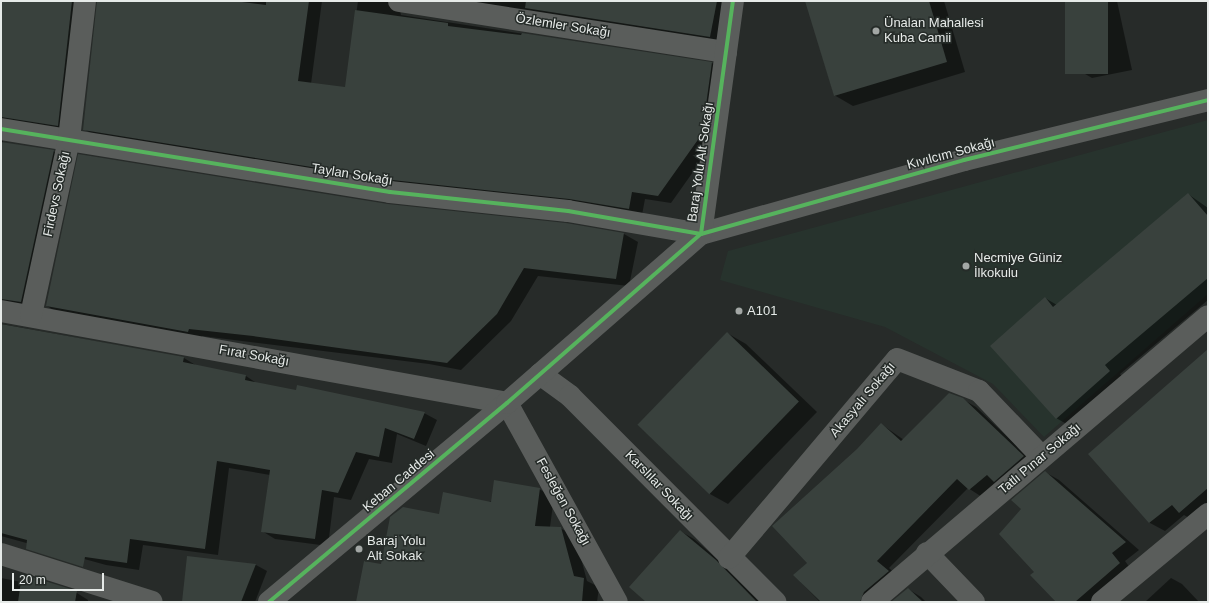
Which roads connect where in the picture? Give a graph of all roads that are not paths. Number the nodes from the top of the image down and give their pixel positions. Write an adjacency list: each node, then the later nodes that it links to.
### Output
1 (85, 1): 7 (street, Firdevs Sokağı)
2 (399, 1): 4 (street, Özlemler Sokağı)
3 (733, 1): 4 (street, Baraj Yolu Alt Sokağı)
4 (726, 52): 8 (street, Baraj Yolu Alt Sokağı)
5 (1208, 100): 8 (street, Kıvılcım Sokağı)
6 (1, 129): 7 (street, Taylan Sokağı)
7 (69, 139): 8 (street, Taylan Sokağı); 10 (street, Firdevs Sokağı)
8 (701, 234): 12 (street, Baraj Yolu Alt Sokağı)
9 (1, 311): 10 (street, Fırat Sokağı)
10 (31, 315): 13 (street, Fırat Sokağı)
11 (1208, 316): 14 (street, Tatlı Pınar Sokağı)
12 (540, 374): 13 (street, Keban Caddesi); 18 (street, Karslılar Sokağı)
13 (507, 403): 20 (street, Keban Caddesi); 21 (street, Fesleğen Sokağı)
14 (1042, 457): 16 (street, Tatlı Pınar Sokağı); 18 (street, Akasyalı Sokağı)
15 (1208, 514): 25 (street)
16 (927, 553): 23 (street, Tatlı Pınar Sokağı); 24 (street)
17 (1, 554): 19 (street)
18 (729, 558): 22 (street, Karslılar Sokağı)
19 (152, 602)
20 (269, 602)
21 (617, 602)
22 (775, 602)
23 (872, 602)
24 (974, 602)
25 (1102, 602)

